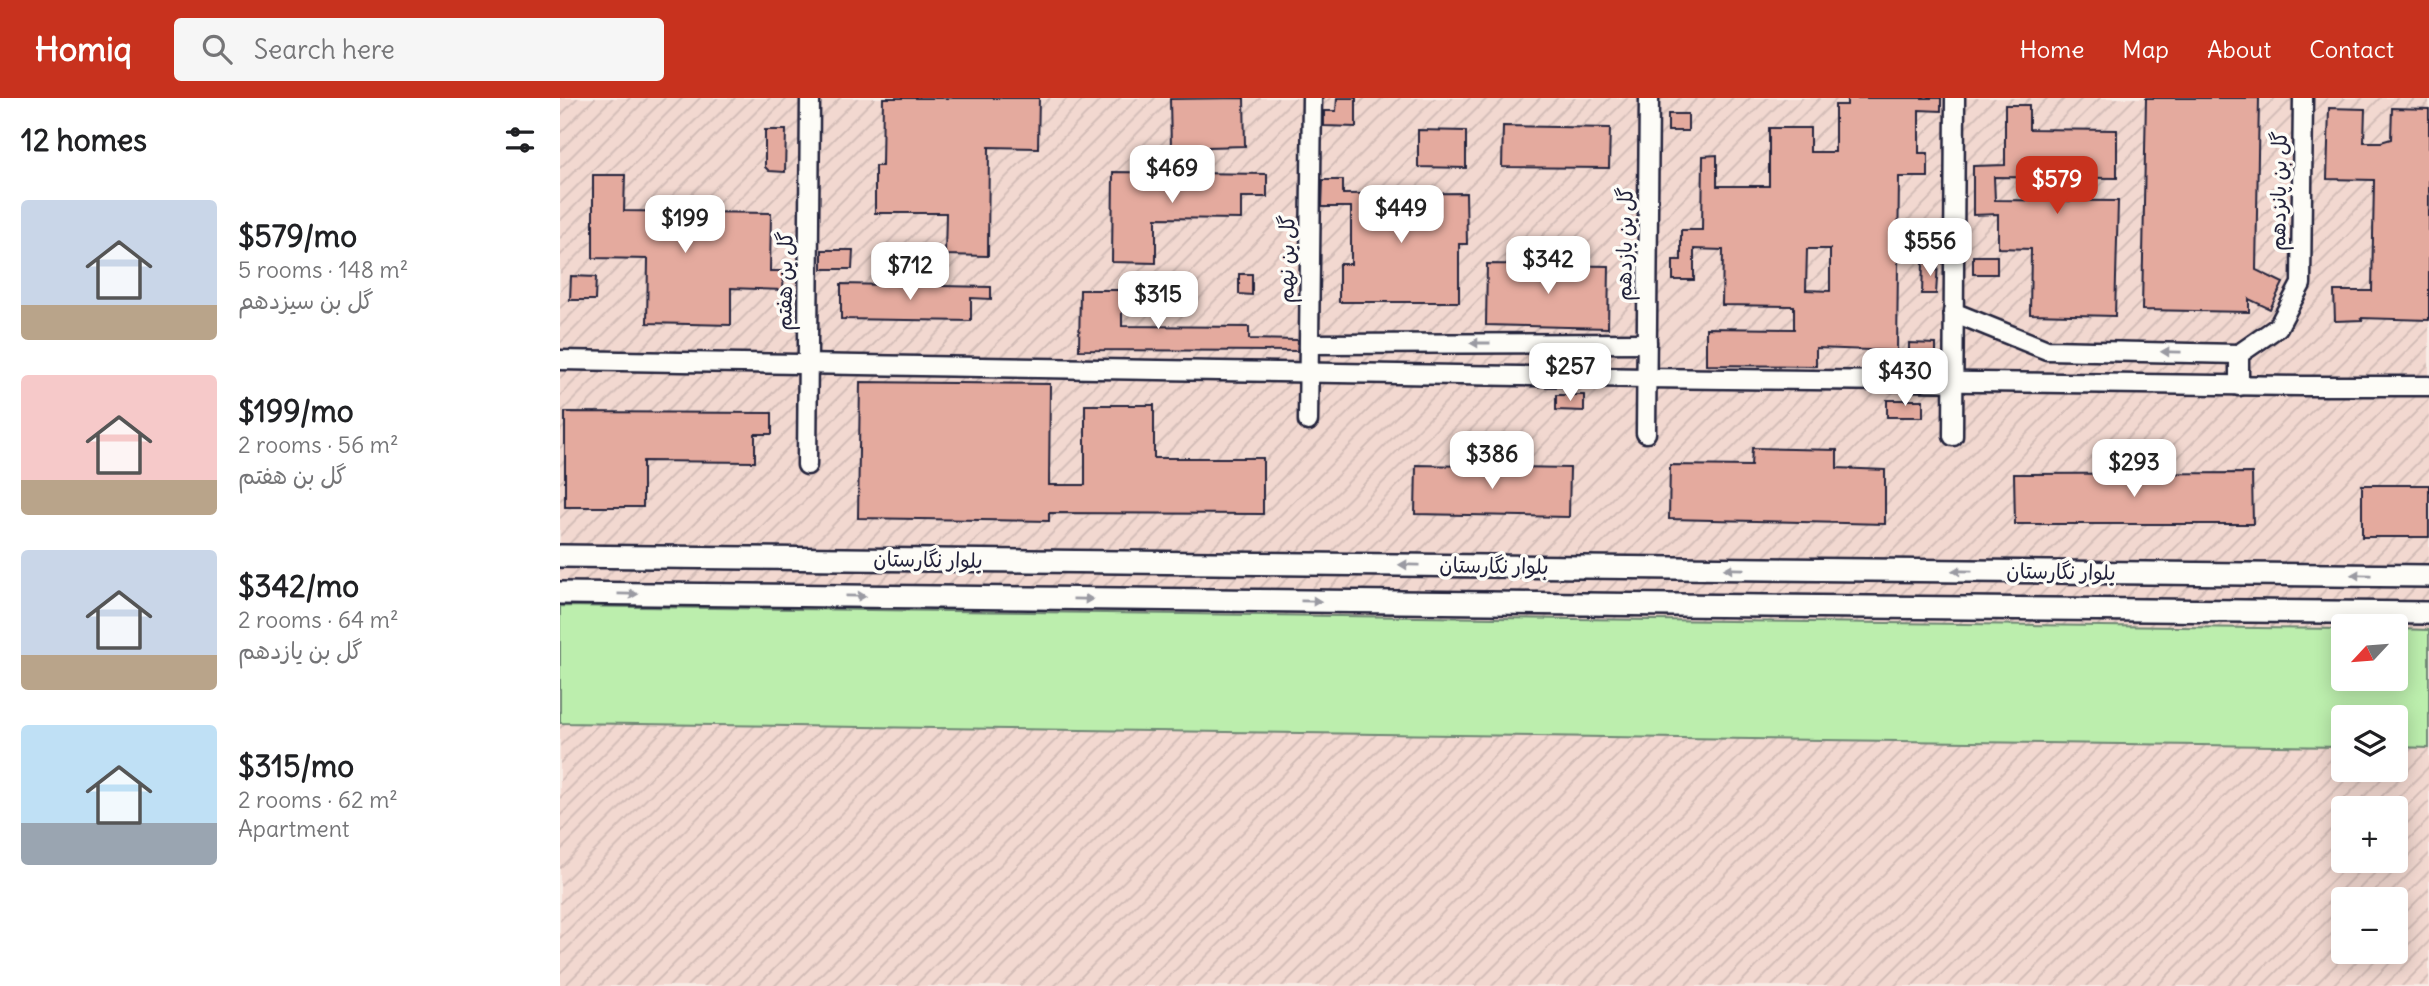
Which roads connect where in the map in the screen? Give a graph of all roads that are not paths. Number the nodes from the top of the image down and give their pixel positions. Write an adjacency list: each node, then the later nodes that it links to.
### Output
1 (810, 98): 11 (street, گل بن هفتم)
2 (1312, 98): 8 (street, گل بن نهم)
3 (1649, 98): 7 (street, گل بن یازدهم)
4 (1955, 98): 6 (street)
5 (2303, 98): 9 (street, گل بن پانزدهم)
6 (1953, 312): 9 (street, one-way to 6); 14 (street)
7 (1647, 343): 8 (street, one-way to 8); 13 (street, گل بن یازدهم)
8 (1309, 344): 12 (street, گل بن نهم)
9 (2239, 354): 15 (street)
10 (560, 360): 11 (street)
11 (807, 365): 12 (street); 20 (street, گل بن هفتم)
12 (1309, 372): 13 (street); 17 (street, گل بن نهم)
13 (1646, 378): 14 (street); 18 (street, گل بن یازدهم)
14 (1952, 382): 15 (street); 19 (street)
15 (2239, 386): 16 (street)
16 (2429, 386)
17 (1308, 421)
18 (1646, 433)
19 (1953, 436)
20 (807, 465)
21 (560, 556): 22 (street, بلوار نگارستان, one-way to 21)
22 (2429, 576)
23 (560, 593): 24 (street, بلوار نگارستان, one-way to 24)
24 (2429, 613)

